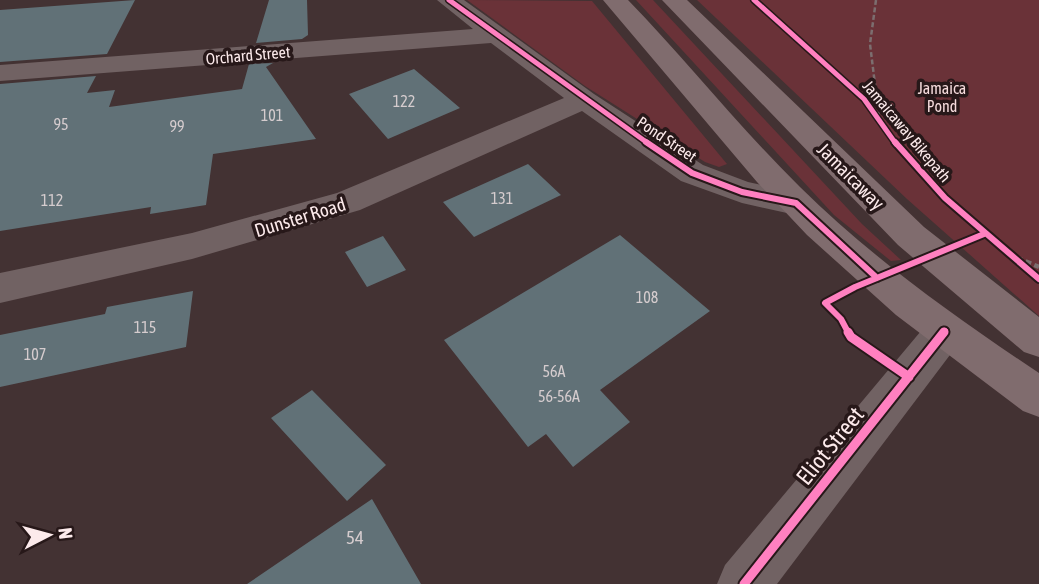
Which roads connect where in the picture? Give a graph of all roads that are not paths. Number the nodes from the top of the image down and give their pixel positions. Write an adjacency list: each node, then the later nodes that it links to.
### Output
1 (449, 0): 4 (street, Pond Street)
2 (615, 0): 7 (highway)
3 (674, 0): 10 (highway, Jamaicaway)
4 (496, 35): 5 (street, Orchard Street); 6 (street, Pond Street)
5 (0, 73)
6 (584, 100): 7 (street, Pond Street); 8 (street, Dunster Road)
7 (796, 203): 9 (highway)
8 (0, 288)
9 (944, 331): 11 (highway); 12 (street, Eliot Street)
10 (1039, 340)
11 (1039, 397)
12 (744, 584)

